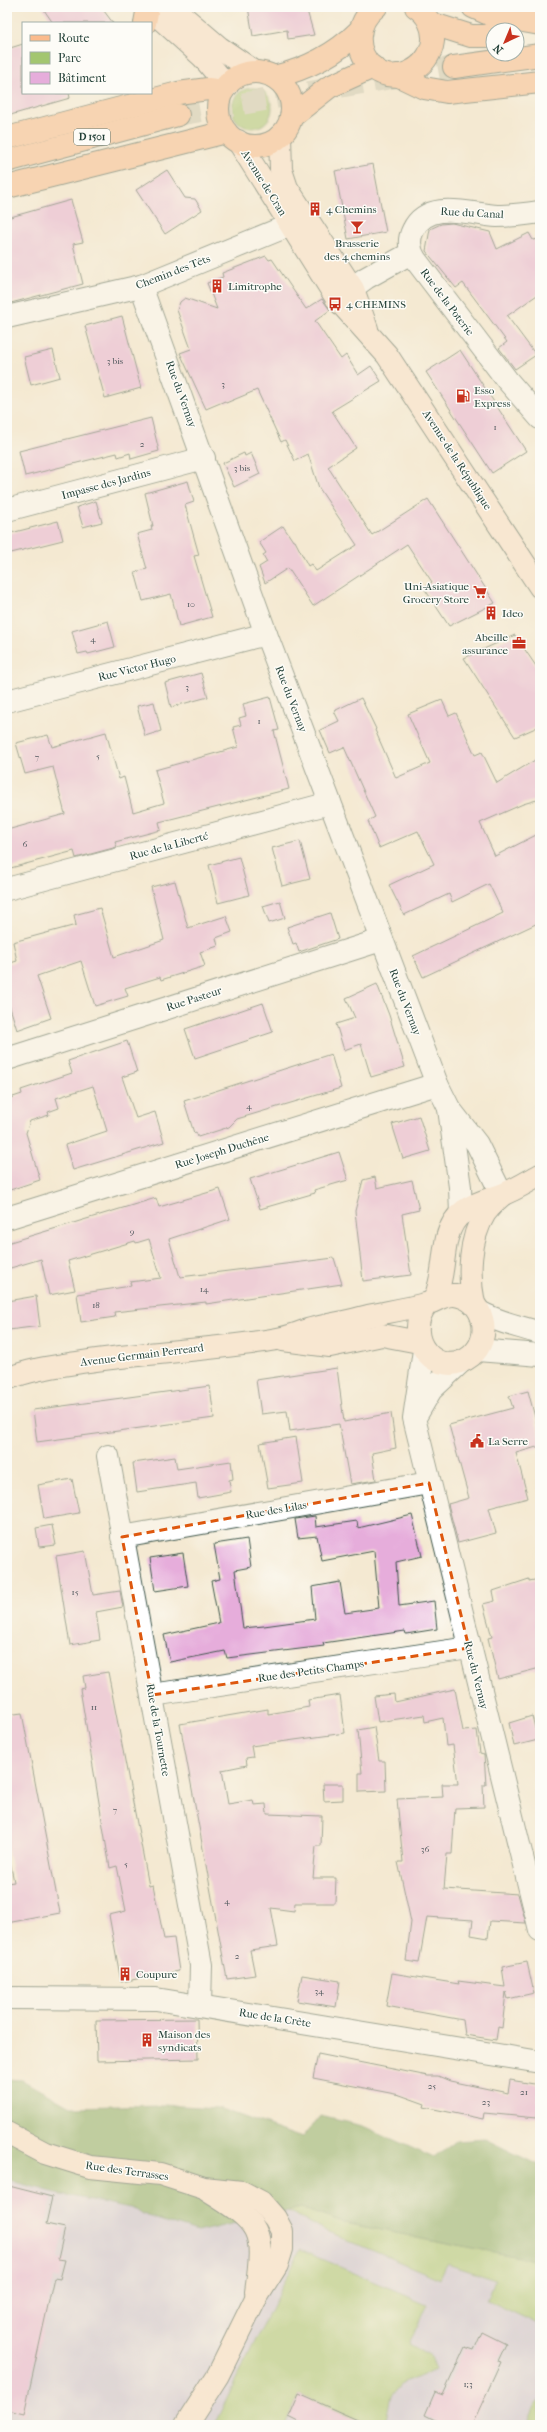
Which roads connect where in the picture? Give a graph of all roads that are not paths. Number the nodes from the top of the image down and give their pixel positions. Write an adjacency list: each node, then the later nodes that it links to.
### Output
1 (148, 7): 6 (main road); 18 (main road)
2 (172, 7): 15 (main road)
3 (376, 7): 10 (main road)
4 (473, 7): 7 (main road)
5 (424, 12): 11 (main road); 16 (main road)
6 (145, 22)
7 (540, 24)
8 (540, 27): 9 (main road)
9 (525, 30)
10 (359, 31): 14 (main road); 15 (main road)
11 (485, 36)
12 (540, 56): 13 (main road)
13 (454, 66)
14 (373, 67): 16 (main road); 22 (main road)
15 (265, 75): 18 (main road); 22 (main road)
16 (397, 75): 17 (main road)
17 (540, 82)
18 (225, 88): 20 (main road); 23 (main road)
19 (122, 94): 20 (main road)
20 (107, 111): 25 (main road)
21 (178, 115): 26 (main road, D 1501)
22 (291, 117): 24 (main road)
23 (232, 136): 24 (main road); 27 (main road); 30 (main road, Avenue de Cran)
24 (280, 136): 28 (main road, Avenue de Cran)
25 (7, 138)
26 (7, 160)
27 (7, 187)
28 (297, 204): 30 (street); 33 (main road, Avenue de la République)
29 (540, 212): 31 (street, Rue du Canal)
30 (290, 225): 32 (street, Chemin des Têts); 33 (main road, Avenue de la République)
31 (411, 253): 33 (street); 35 (street, Rue de la Poterie)
32 (141, 286): 34 (street, Chemin des Têts); 36 (street, Rue du Vernay)
33 (345, 294): 38 (main road, Avenue de la République)
34 (7, 317)
35 (540, 418)
36 (204, 458): 37 (street, Impasse des Jardins); 39 (street, Rue du Vernay)
37 (7, 510)
38 (540, 587)
39 (266, 634): 40 (street, Rue Victor Hugo); 41 (street, Rue du Vernay)
40 (7, 701)
41 (330, 803): 42 (street, Rue de la Liberté); 43 (street, Rue du Vernay)
42 (7, 889)
43 (382, 940): 44 (street, Rue Pasteur); 45 (street, Rue du Vernay)
44 (7, 1059)
45 (437, 1084): 46 (street, Rue du Vernay); 50 (street, Rue Joseph Duchêne)
46 (449, 1108): 48 (street, Rue du Vernay); 49 (street, Rue du Vernay)
47 (540, 1175): 48 (main road)
48 (502, 1194): 49 (main road); 52 (main road)
49 (461, 1214): 51 (main road)
50 (7, 1218)
51 (431, 1301): 52 (main road); 54 (main road, Avenue Germain Perreard); 55 (main road)
52 (477, 1308): 53 (street); 56 (main road)
53 (540, 1333)
54 (278, 1338): 55 (main road, Avenue Germain Perreard); 58 (main road, Avenue Germain Perreard)
55 (421, 1346): 56 (main road); 59 (street, Rue du Vernay)
56 (469, 1356): 57 (street); 59 (street)
57 (538, 1356)
58 (7, 1378)
59 (414, 1418): 61 (street, Rue du Vernay)
60 (108, 1456): 62 (street, Rue de la Tournette)
61 (429, 1483): 62 (street, Rue des Lilas); 63 (street, Rue du Vernay)
62 (122, 1537): 64 (street, Rue de la Tournette)
63 (470, 1648): 64 (street, Rue des Petits Champs); 65 (street, Rue du Vernay)
64 (152, 1695): 67 (street, Rue de la Tournette)
65 (540, 1930)
66 (7, 1998): 67 (street, Rue de la Crête)
67 (200, 2006): 68 (street, Rue de la Crête)
68 (540, 2062)
69 (7, 2133): 70 (main road, Rue des Terrasses)
70 (186, 2425)

